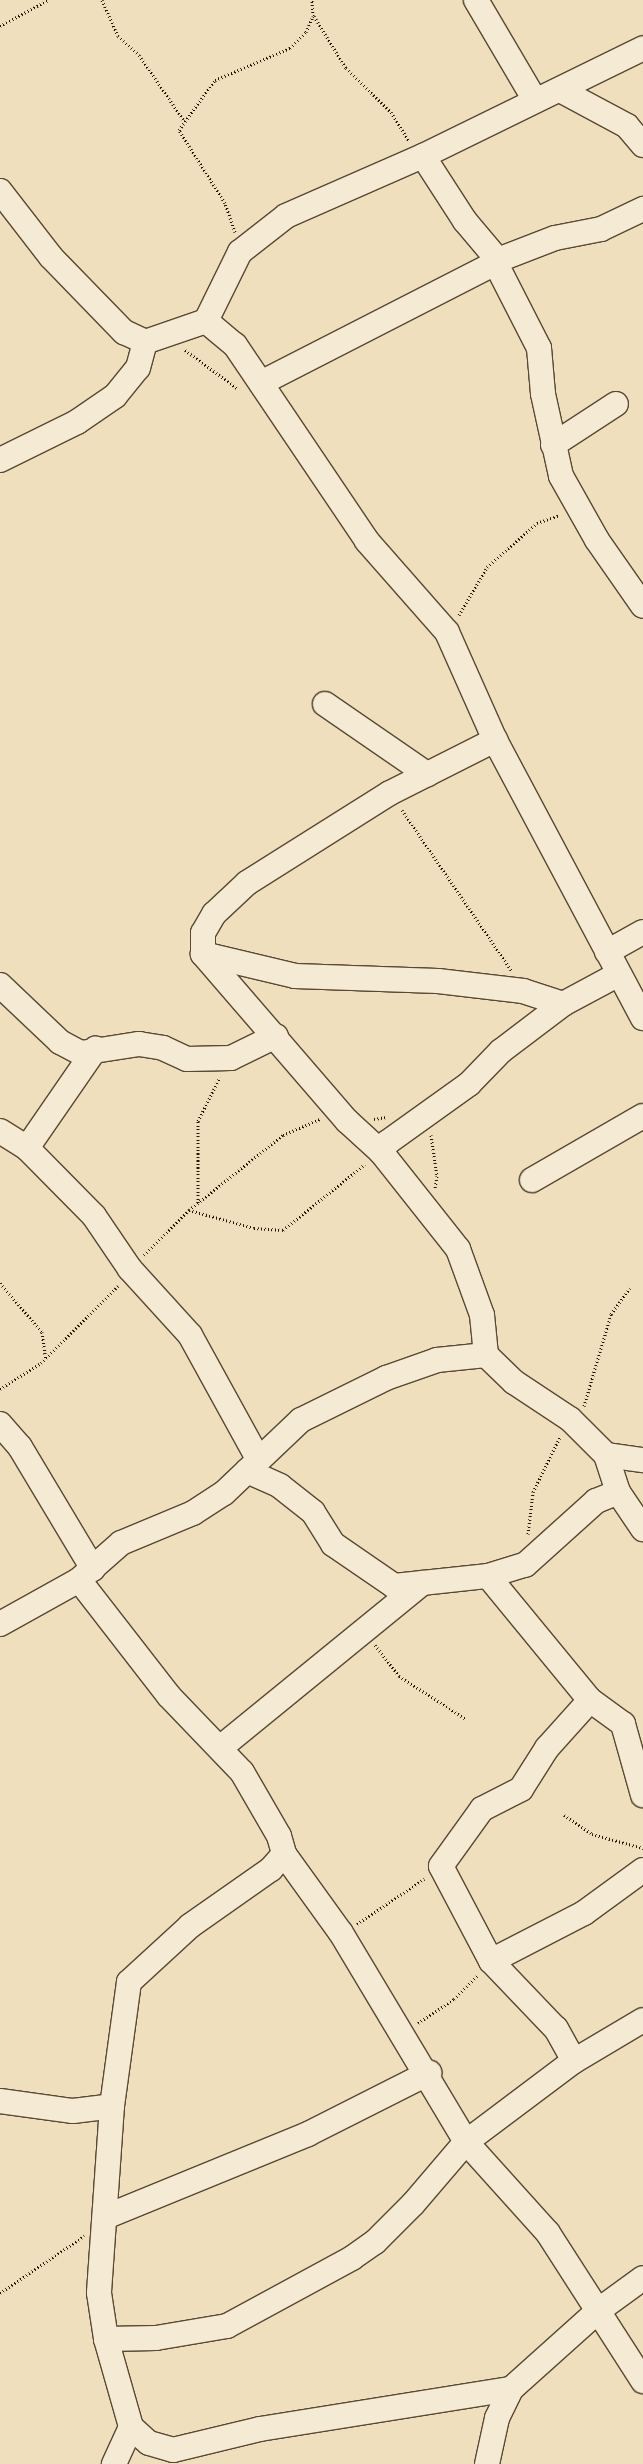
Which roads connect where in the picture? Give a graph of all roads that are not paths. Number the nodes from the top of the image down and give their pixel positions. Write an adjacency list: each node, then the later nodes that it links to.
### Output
1 (476, 0): 4 (street)
2 (643, 48): 3 (street)
3 (560, 90): 4 (street); 5 (street)
4 (535, 100): 6 (street)
5 (641, 133)
6 (421, 157): 9 (street); 10 (street)
7 (0, 191): 11 (street)
8 (643, 209): 9 (street)
9 (494, 261): 12 (street); 14 (street)
10 (206, 321): 11 (street); 12 (street)
11 (154, 340): 15 (street)
12 (254, 389): 18 (street)
13 (616, 404): 14 (street)
14 (553, 445): 16 (street)
15 (0, 460)
16 (643, 606)
17 (325, 704): 19 (street)
18 (496, 740): 19 (street); 21 (street)
19 (428, 774): 22 (street)
20 (643, 932): 21 (street)
21 (606, 952): 23 (street)
22 (203, 954): 25 (street); 27 (street)
23 (617, 976): 25 (street); 26 (street)
24 (0, 985): 28 (street)
25 (563, 1004): 32 (street)
26 (643, 1018)
27 (276, 1036): 28 (street); 32 (street)
28 (96, 1048): 31 (street)
29 (643, 1116): 33 (street)
30 (0, 1131): 31 (street)
31 (27, 1148): 38 (street)
32 (381, 1152): 34 (street)
33 (532, 1180)
34 (486, 1355): 36 (street); 38 (street)
35 (0, 1424): 41 (street)
36 (606, 1455): 37 (street); 39 (street)
37 (643, 1460)
38 (252, 1464): 41 (street); 43 (street)
39 (618, 1492): 40 (street); 42 (street)
40 (643, 1530)
41 (86, 1575): 44 (street); 46 (street)
42 (488, 1576): 43 (street); 45 (street)
43 (424, 1582): 46 (street)
44 (0, 1624)
45 (590, 1700): 47 (street); 50 (street)
46 (220, 1748): 48 (street)
47 (643, 1795)
48 (284, 1854): 53 (street); 55 (street)
49 (643, 1870): 50 (street)
50 (491, 1961): 52 (street)
51 (643, 2020): 52 (street)
52 (574, 2060): 56 (street)
53 (429, 2073): 56 (street); 57 (street)
54 (0, 2102): 55 (street)
55 (112, 2106): 57 (street)
56 (466, 2142): 59 (street); 60 (street)
57 (105, 2221): 60 (street)
58 (643, 2278): 59 (street)
59 (598, 2310): 61 (street); 62 (street)
60 (106, 2339): 63 (street)
61 (643, 2381)
62 (511, 2389): 64 (street); 66 (street)
63 (131, 2427): 64 (street); 65 (street)
64 (177, 2457)
65 (114, 2464)
66 (487, 2464)

